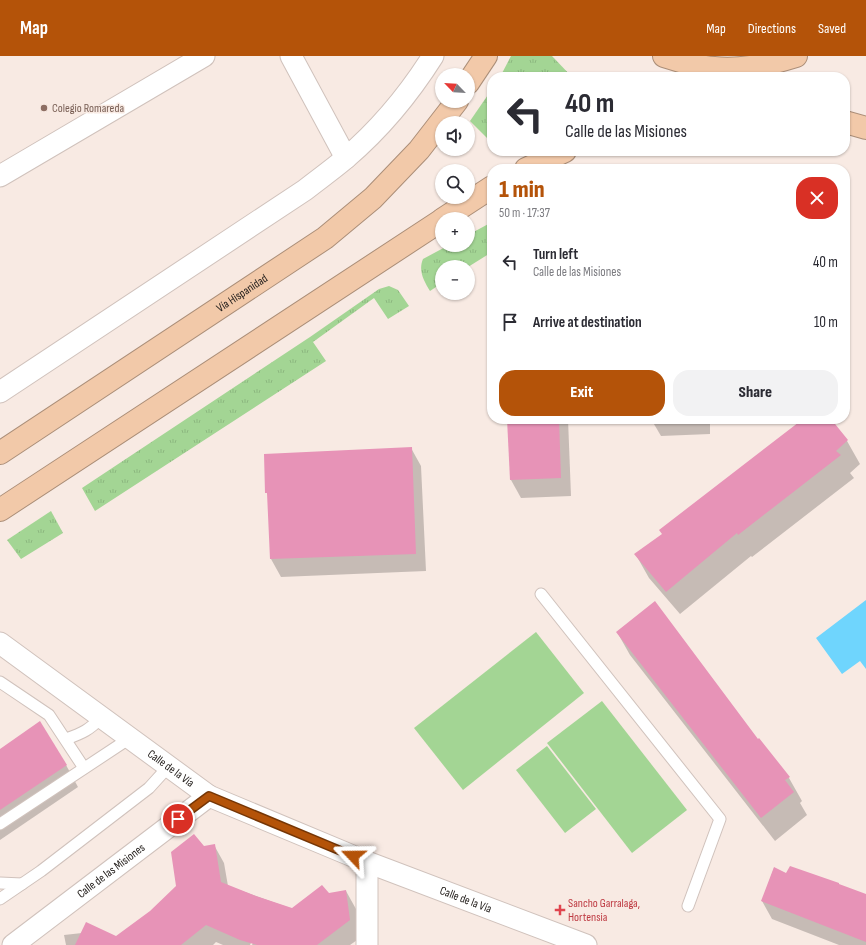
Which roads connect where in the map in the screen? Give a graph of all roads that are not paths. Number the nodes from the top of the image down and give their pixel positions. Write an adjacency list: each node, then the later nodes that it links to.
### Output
1 (204, 56): 16 (street)
2 (291, 56): 14 (street)
3 (433, 56): 14 (street)
4 (486, 56): 9 (highway)
5 (664, 56): 6 (highway); 7 (highway)
6 (796, 56): 8 (highway)
7 (686, 72)
8 (772, 72)
9 (475, 73)
10 (452, 108): 21 (highway, Vía Hispanidad)
11 (850, 123): 12 (highway)
12 (866, 128)
13 (554, 156): 15 (highway)
14 (346, 158): 20 (street)
15 (537, 164)
16 (0, 176)
17 (487, 190): 18 (highway)
18 (454, 212)
19 (435, 224): 22 (highway)
20 (0, 392)
21 (0, 453)
22 (0, 510)
23 (542, 594): 37 (lane)
24 (0, 643): 26 (street, Calle de la Vía)
25 (0, 682): 28 (lane)
26 (102, 717): 27 (street, Calle de la Vía); 28 (lane)
27 (130, 738): 29 (street, Calle de la Vía); 30 (lane)
28 (66, 739): 30 (lane)
29 (169, 766): 31 (street, Calle de la Vía); 35 (lane)
30 (84, 768): 32 (lane)
31 (209, 796): 33 (street, Calle de la Vía); 38 (street, Calle de las Misiones)
32 (0, 824)
33 (367, 862): 39 (street); 40 (street, Calle de la Vía)
34 (0, 883): 35 (lane)
35 (22, 884): 36 (lane)
36 (0, 899)
37 (688, 906)
38 (13, 945)
39 (367, 945)
40 (586, 945)

